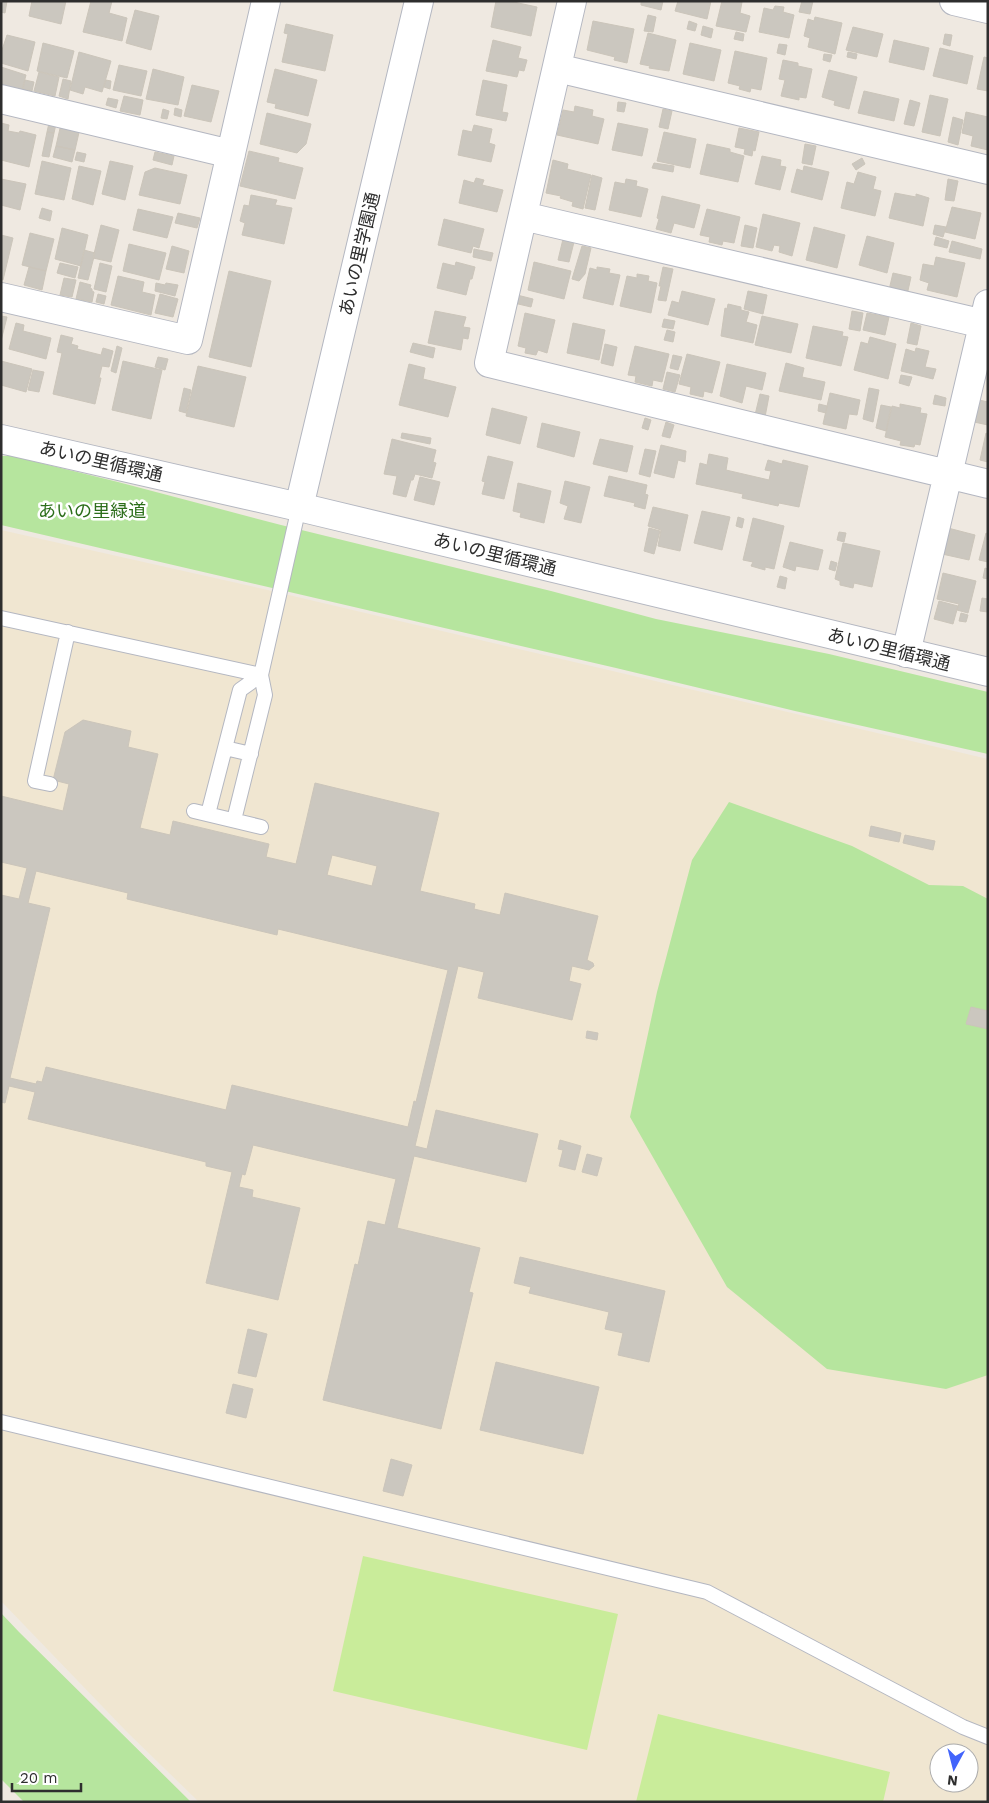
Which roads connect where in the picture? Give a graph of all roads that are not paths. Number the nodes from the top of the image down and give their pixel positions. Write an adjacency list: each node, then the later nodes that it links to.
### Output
1 (266, 1): 8 (street)
2 (419, 1): 16 (street, あいの里学園通)
3 (572, 1): 6 (street)
4 (954, 1): 5 (street)
5 (988, 9)
6 (557, 68): 9 (street); 10 (street)
7 (1, 100): 8 (street)
8 (231, 154): 11 (street)
9 (988, 170)
10 (523, 216): 12 (street); 14 (street)
11 (1, 297)
12 (986, 318): 14 (street)
13 (1, 439): 16 (street, あいの里循環通)
14 (948, 474): 15 (street); 19 (street)
15 (988, 484)
16 (299, 507): 19 (street, あいの里循環通); 21 (lane)
17 (1, 618): 18 (lane)
18 (68, 632): 21 (lane); 24 (lane)
19 (906, 653): 20 (street, あいの里循環通)
20 (988, 672)
21 (261, 675): 22 (lane); 23 (lane)
22 (225, 748): 23 (lane); 26 (lane)
23 (251, 754): 27 (lane)
24 (50, 784)
25 (194, 810): 26 (lane)
26 (208, 814): 27 (lane)
27 (234, 820): 28 (lane)
28 (261, 826)
29 (1, 1422): 30 (lane)
30 (988, 1737)

